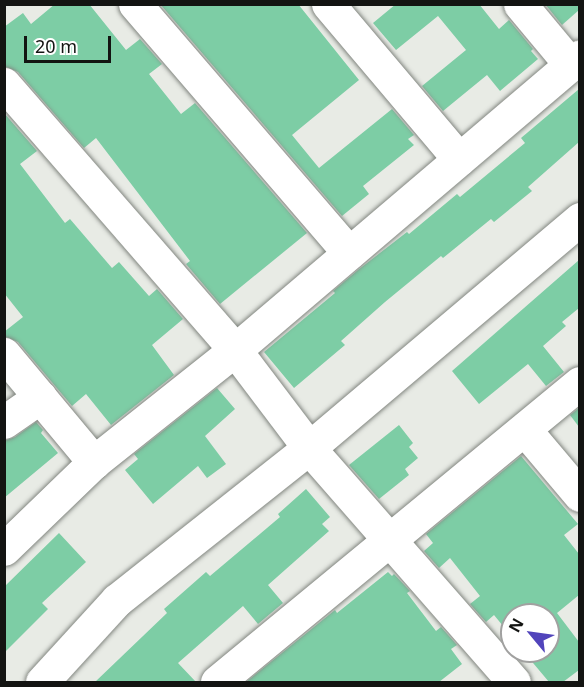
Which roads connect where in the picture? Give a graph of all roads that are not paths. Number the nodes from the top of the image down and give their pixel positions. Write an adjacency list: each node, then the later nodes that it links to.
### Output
1 (135, 4): 8 (street)
2 (328, 4): 6 (street)
3 (520, 4): 4 (street)
4 (575, 60): 6 (street)
5 (4, 84): 9 (street)
6 (459, 159): 8 (street)
7 (579, 219): 15 (street)
8 (349, 253): 9 (street)
9 (235, 350): 15 (street); 16 (street)
10 (4, 354): 12 (street)
11 (579, 383): 14 (street)
12 (40, 397): 13 (street); 16 (street)
13 (4, 422)
14 (525, 430): 17 (street); 18 (street)
15 (309, 448): 18 (street); 21 (street)
16 (94, 462): 19 (street)
17 (579, 495)
18 (390, 542): 20 (street); 22 (street)
19 (4, 549)
20 (502, 678)
21 (42, 682)
22 (217, 682)

